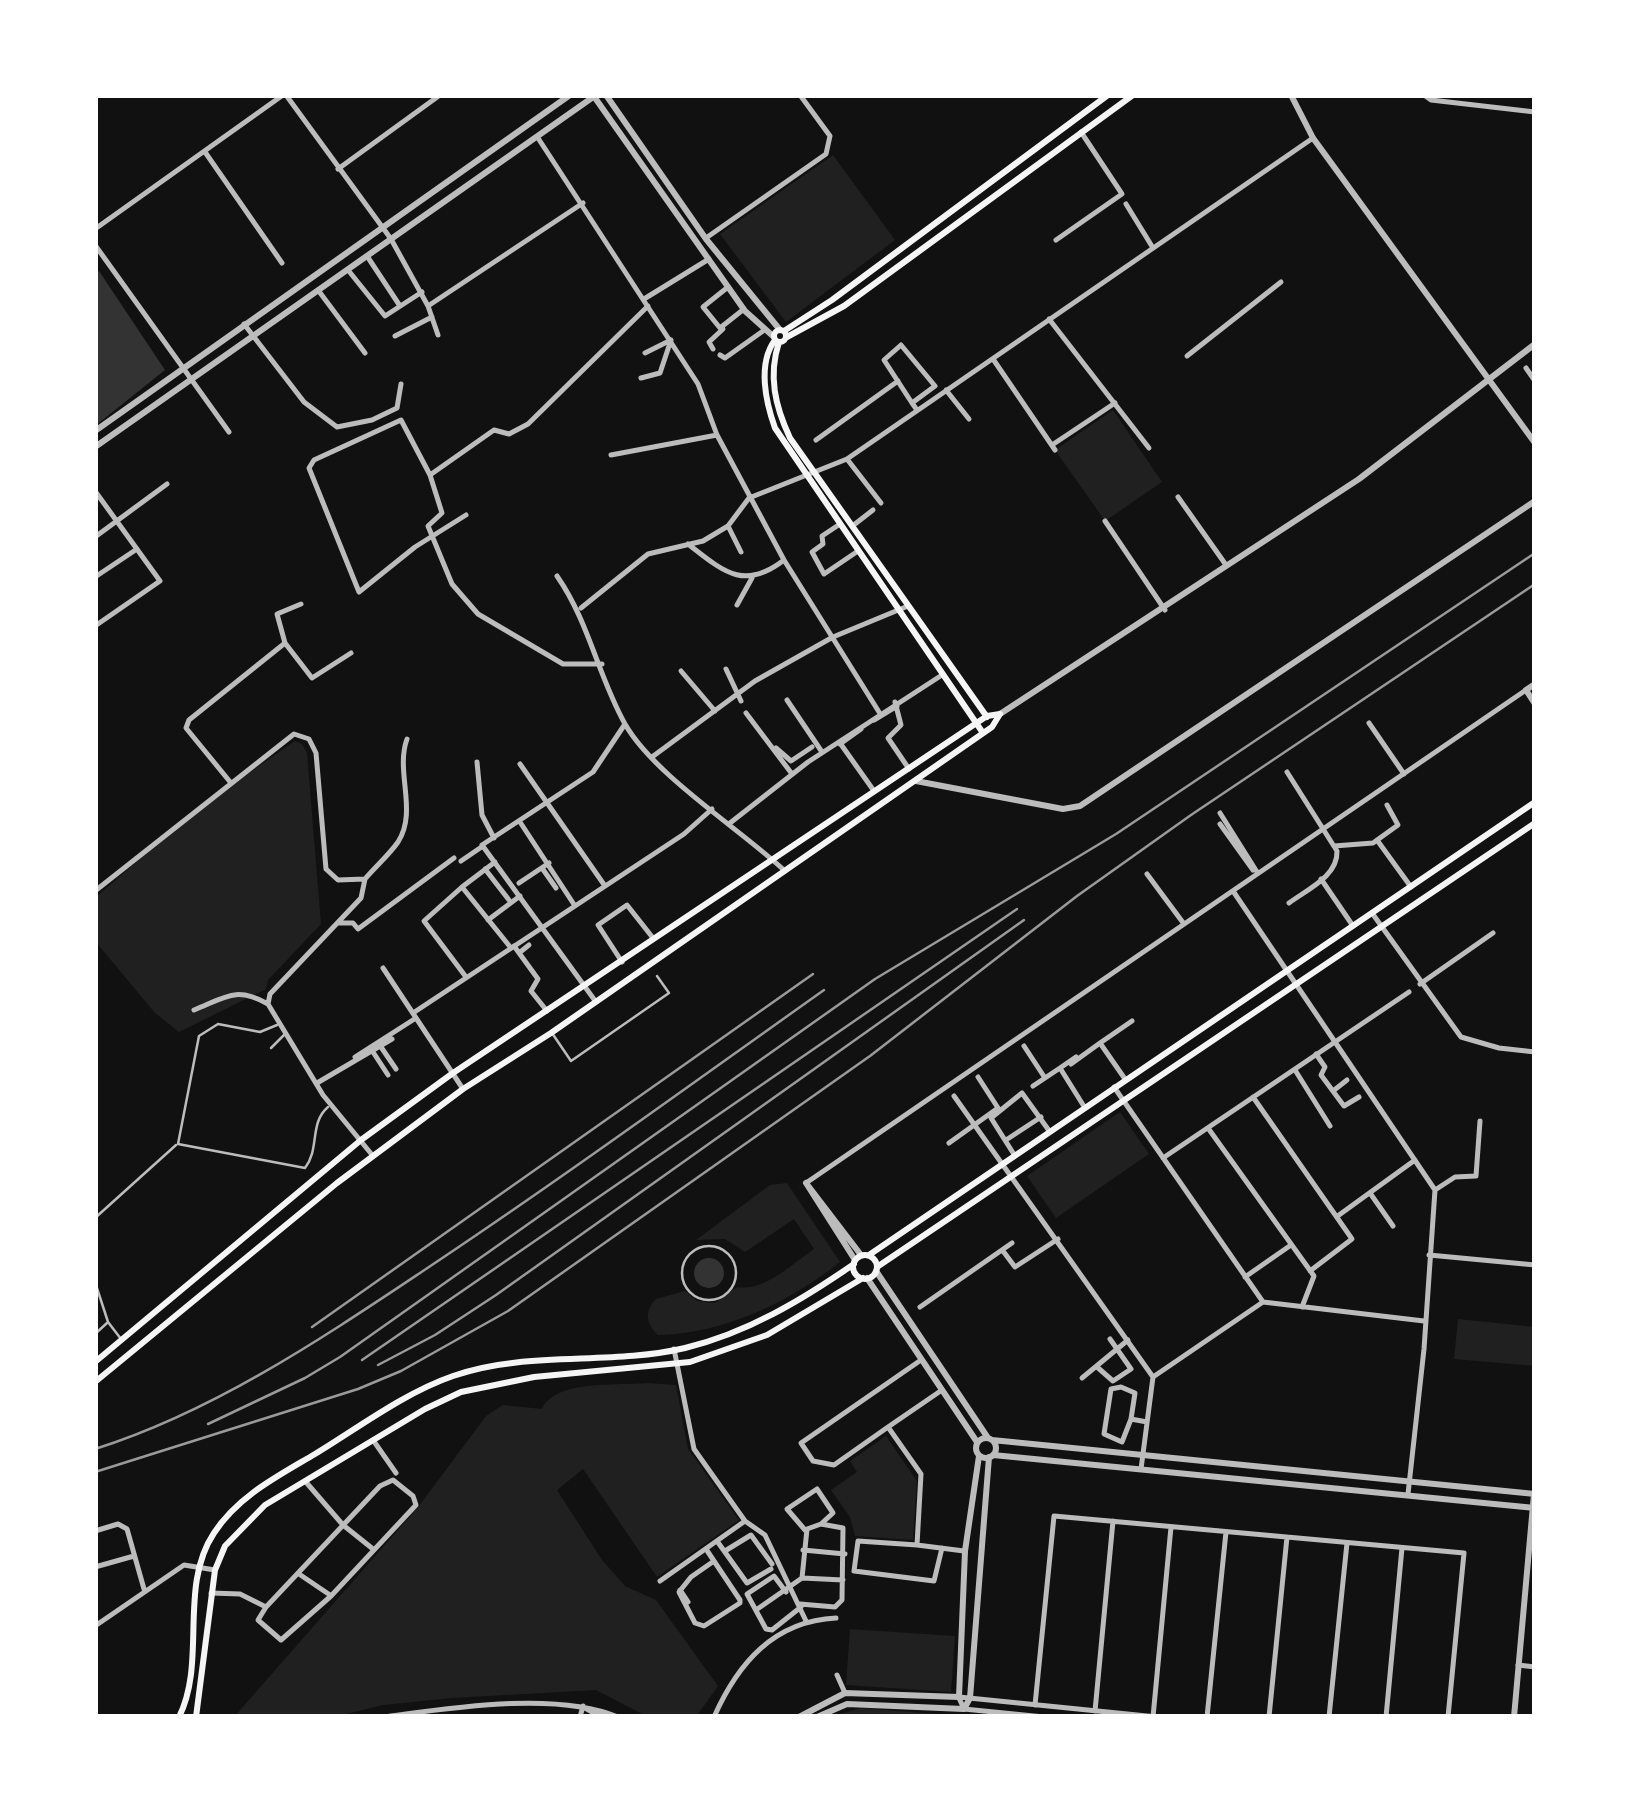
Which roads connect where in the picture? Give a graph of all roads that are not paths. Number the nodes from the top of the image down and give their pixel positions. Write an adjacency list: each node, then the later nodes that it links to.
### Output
1 (284, 95): 17 (street); 18 (street)
2 (440, 95): 18 (street)
3 (568, 95): 12 (street)
4 (594, 95): 13 (street); 29 (street)
5 (606, 95): 23 (street)
6 (800, 95): 23 (street)
7 (1108, 95): 47 (main road)
8 (1133, 95): 14 (main road)
9 (1291, 95): 16 (street)
10 (1424, 95): 11 (street)
11 (1535, 112)
12 (539, 116): 13 (street); 21 (street)
13 (549, 130): 15 (street)
14 (1080, 132): 25 (street); 47 (main road)
15 (538, 138): 19 (street); 24 (street)
16 (1313, 138): 27 (street); 60 (street)
17 (204, 152): 22 (street); 30 (street)
18 (338, 169): 21 (street)
19 (583, 203): 36 (street); 38 (street)
20 (1126, 204): 27 (street)
21 (382, 228): 24 (street); 42 (street)
22 (95, 229)
23 (706, 238): 47 (street)
24 (391, 240): 28 (street); 35 (street)
25 (1056, 240)
26 (95, 245): 56 (street)
27 (1153, 248): 41 (street)
28 (367, 256): 31 (street); 37 (street)
29 (709, 259): 33 (street); 36 (street)
30 (282, 264)
31 (348, 270): 34 (street); 37 (street)
32 (1281, 282): 54 (street)
33 (728, 287): 39 (street); 39 (street)
34 (318, 290): 45 (street); 51 (street)
35 (422, 292): 37 (street); 38 (street)
36 (646, 302): 48 (street); 80 (street)
37 (400, 306)
38 (428, 306): 40 (street)
39 (744, 310): 43 (street); 50 (street)
40 (432, 317): 44 (street); 46 (street)
41 (1050, 319): 55 (street); 66 (street)
42 (244, 324): 45 (street); 56 (street)
43 (763, 331): 47 (street); 53 (street)
44 (438, 335)
45 (252, 336): 59 (street); 63 (street)
46 (395, 336)
47 (780, 336): 78 (main road); 79 (main road)
48 (671, 340): 52 (street); 58 (street); 71 (street)
49 (1535, 344): 60 (street)
50 (713, 348)
51 (365, 353)
52 (645, 353)
53 (720, 354)
54 (1187, 356)
55 (992, 358): 64 (street); 66 (street)
56 (182, 367): 59 (street); 69 (street)
57 (1526, 368): 62 (street)
58 (640, 378)
59 (191, 380): 70 (street); 74 (street)
60 (1488, 380): 73 (street); 101 (street)
61 (898, 381): 65 (street); 65 (street); 72 (street)
62 (1535, 382)
63 (401, 384)
64 (946, 390): 67 (street); 68 (street)
65 (912, 403): 67 (street)
66 (1115, 403): 75 (street)
67 (918, 410): 77 (street)
68 (968, 419)
69 (95, 431)
70 (229, 432)
71 (717, 436): 76 (street); 84 (street)
72 (816, 440)
73 (1535, 443)
74 (95, 447)
75 (1149, 448)
76 (611, 455)
77 (847, 459): 78 (street); 86 (street)
78 (816, 472): 79 (street); 92 (main road)
79 (807, 474): 84 (street); 91 (main road)
80 (430, 475): 95 (street); 95 (street)
81 (166, 484): 89 (street)
82 (95, 491): 89 (street)
83 (1178, 497): 101 (street)
84 (749, 498): 93 (street); 100 (street)
85 (1535, 500): 147 (street)
86 (881, 503)
87 (872, 510): 92 (street)
88 (466, 514): 95 (street)
89 (117, 521): 94 (street); 97 (street)
90 (1105, 521): 109 (street)
91 (840, 524): 98 (main road); 98 (street)
92 (855, 524): 107 (main road)
93 (728, 526): 96 (street); 99 (street)
94 (95, 537)
95 (433, 538): 115 (street)
96 (688, 544): 104 (street); 108 (street)
97 (137, 548): 102 (street); 111 (street)
98 (858, 551): 110 (main road)
99 (741, 552)
100 (784, 560): 104 (street); 112 (street)
101 (1228, 567): 109 (street)
102 (95, 576)
103 (557, 576): 108 (street)
104 (752, 578): 106 (street)
105 (302, 604): 113 (street)
106 (737, 604)
107 (908, 606): 110 (street); 129 (main road)
108 (580, 608): 115 (street)
109 (1166, 610): 128 (street)
110 (899, 612): 112 (street); 118 (main road)
111 (95, 626)
112 (833, 638): 121 (street); 126 (street)
113 (285, 643): 114 (street); 148 (street)
114 (352, 652)
115 (602, 664): 132 (street)
116 (726, 669): 121 (street)
117 (681, 671): 125 (street)
118 (945, 674): 123 (street); 130 (main road)
119 (1535, 684): 120 (street)
120 (1526, 690): 124 (street); 146 (street)
121 (739, 697): 125 (street)
122 (788, 700): 138 (street)
123 (896, 704): 126 (street); 136 (street); 143 (street)
124 (1535, 704)
125 (715, 711): 139 (street)
126 (880, 712): 136 (street)
127 (746, 714): 141 (street)
128 (1000, 714): 129 (main road); 133 (main road)
129 (987, 716): 130 (main road); 133 (main road)
130 (976, 723): 134 (main road); 143 (main road)
131 (1370, 723): 146 (street)
132 (625, 724): 139 (street); 150 (street)
133 (992, 727): 134 (main road)
134 (983, 733): 147 (main road)
135 (408, 739): 172 (street)
136 (839, 742): 138 (street); 149 (street)
137 (812, 747): 141 (street)
138 (822, 752): 145 (street)
139 (652, 757): 153 (street)
140 (477, 762): 160 (street)
141 (786, 762): 145 (street)
142 (520, 764): 150 (street)
143 (909, 769): 149 (main road)
144 (1287, 772): 159 (street)
145 (792, 774): 156 (street)
146 (1404, 774): 159 (street)
147 (916, 781): 168 (main road)
148 (231, 782): 172 (street); 179 (street)
149 (875, 791): 164 (main road)
150 (546, 802): 155 (street); 175 (street)
151 (1535, 802): 176 (main road)
152 (1387, 805): 161 (street)
153 (712, 809): 156 (street); 175 (street)
154 (1220, 813): 169 (street)
155 (520, 822): 160 (street); 166 (street)
156 (730, 823): 164 (street)
157 (1220, 824): 169 (street)
158 (1535, 824): 190 (main road)
159 (1322, 828): 163 (street); 169 (street)
160 (494, 838): 162 (street)
161 (1377, 840): 163 (street); 176 (street)
162 (483, 846): 165 (street); 187 (street)
163 (1334, 846): 173 (street)
164 (773, 860): 168 (street); 193 (main road)
165 (494, 861): 167 (street); 171 (street); 181 (street)
166 (546, 866): 174 (street); 178 (street); 184 (street)
167 (485, 869): 177 (street); 182 (street)
168 (785, 871): 206 (main road)
169 (1256, 873): 180 (street)
170 (1147, 874): 188 (street)
171 (474, 876)
172 (365, 878): 187 (street)
173 (1321, 880): 183 (street); 189 (street)
174 (520, 883)
175 (606, 886): 184 (street)
176 (1410, 886): 185 (main road)
177 (462, 887): 186 (street); 201 (street)
178 (556, 888)
179 (95, 891)
180 (1233, 891): 188 (street); 199 (street)
181 (520, 896): 186 (street); 191 (street)
182 (509, 900)
183 (1289, 903)
184 (575, 906): 191 (street)
185 (1372, 912): 189 (main road); 190 (street)
186 (488, 920): 195 (street)
187 (337, 922): 207 (street)
188 (1184, 924): 263 (street)
189 (1352, 926): 199 (main road)
190 (1382, 926): 203 (main road); 204 (street)
191 (543, 927): 195 (street); 202 (street)
192 (1493, 932): 204 (street)
193 (654, 939): 197 (main road); 197 (street)
194 (530, 944): 196 (street)
195 (512, 947): 196 (street); 201 (street)
196 (519, 953): 209 (street)
197 (622, 962): 202 (main road)
198 (383, 968): 210 (street)
199 (1287, 970): 203 (street); 234 (main road)
200 (657, 976): 213 (lane)
201 (466, 977): 210 (street)
202 (584, 984): 206 (street); 209 (main road)
203 (1296, 984): 216 (street); 244 (main road)
204 (1420, 984): 222 (street)
205 (1409, 992): 216 (street)
206 (596, 1002): 213 (main road)
207 (268, 1004): 208 (street); 212 (street)
208 (194, 1010)
209 (547, 1011): 230 (main road)
210 (415, 1016): 225 (street); 230 (street)
211 (1132, 1022): 217 (street)
212 (278, 1024): 214 (street); 256 (lane)
213 (552, 1032): 238 (main road)
214 (285, 1034): 220 (lane); 236 (street)
215 (392, 1039): 218 (street)
216 (1334, 1041): 223 (street); 260 (street)
217 (1100, 1044): 226 (street); 234 (street)
218 (381, 1046): 221 (street); 228 (street)
219 (1024, 1046): 233 (street)
220 (270, 1048)
221 (373, 1052): 231 (street); 236 (street)
222 (1535, 1052)
223 (1316, 1054): 229 (street); 240 (street)
224 (1076, 1056): 227 (street)
225 (355, 1057)
226 (1071, 1064)
227 (1060, 1068): 233 (street); 246 (street)
228 (396, 1069)
229 (1295, 1070): 242 (street); 250 (street)
230 (453, 1073): 238 (street); 253 (main road)
231 (388, 1075)
232 (978, 1077): 249 (street)
233 (1045, 1078): 237 (street)
234 (1126, 1079): 239 (main road)
235 (1347, 1080): 240 (street)
236 (317, 1083): 245 (street)
237 (1034, 1086)
238 (463, 1088): 257 (main road)
239 (1114, 1088): 244 (street); 246 (main road)
240 (1333, 1091): 243 (street)
241 (954, 1096): 249 (street)
242 (1253, 1097): 251 (street); 266 (street)
243 (1359, 1098)
244 (1124, 1100): 259 (street); 262 (main road)
245 (331, 1104): 253 (street); 256 (lane)
246 (1086, 1108): 252 (main road)
247 (1041, 1117): 252 (street); 254 (street); 254 (street)
248 (1480, 1122): 264 (street)
249 (975, 1124): 255 (street); 261 (street)
250 (1330, 1126)
251 (1208, 1128): 259 (street); 271 (street)
252 (1050, 1132): 258 (main road)
253 (361, 1140): 257 (street); 290 (main road)
254 (1005, 1141): 258 (street)
255 (949, 1143)
256 (178, 1144): 267 (lane)
257 (373, 1156): 299 (main road)
258 (1015, 1156): 261 (main road)
259 (1163, 1158): 278 (street)
260 (1415, 1160): 264 (street); 265 (street)
261 (1005, 1162): 262 (street); 274 (main road)
262 (1014, 1175): 269 (street); 276 (main road)
263 (806, 1183): 274 (street)
264 (1435, 1190): 273 (street)
265 (1370, 1192): 266 (street); 268 (street)
266 (1339, 1215): 277 (street)
267 (95, 1218)
268 (1393, 1226)
269 (1058, 1239): 272 (street); 289 (street)
270 (1012, 1243): 272 (street)
271 (1291, 1245): 277 (street); 278 (street)
272 (1002, 1250): 283 (street)
273 (1429, 1255): 275 (street); 285 (street)
274 (859, 1259): 276 (main road); 279 (main road); 292 (main road)
275 (1535, 1265)
276 (876, 1269): 279 (main road); 304 (street)
277 (1310, 1271): 284 (street)
278 (1245, 1276): 282 (street)
279 (865, 1278): 293 (street); 295 (main road)
280 (95, 1282): 286 (lane)
281 (714, 1300): 281 (lane)
282 (1263, 1302): 284 (street); 297 (street)
283 (920, 1306)
284 (1302, 1307): 285 (street)
285 (1424, 1321): 313 (street)
286 (108, 1322): 287 (lane); 290 (lane)
287 (95, 1334)
288 (1110, 1340): 291 (street)
289 (1128, 1340): 291 (street); 297 (street)
290 (123, 1342): 294 (main road)
291 (1116, 1348): 296 (street); 296 (street)
292 (674, 1349): 295 (street); 339 (main road)
293 (922, 1360): 300 (street); 303 (street)
294 (95, 1362)
295 (677, 1365): 305 (main road); 317 (street)
296 (1097, 1367): 298 (street)
297 (1153, 1376): 302 (street)
298 (1082, 1378)
299 (95, 1382)
300 (942, 1390): 303 (street); 306 (street)
301 (1132, 1419): 301 (street); 302 (street)
302 (1147, 1422): 307 (street)
303 (888, 1427): 328 (street)
304 (990, 1439): 306 (street); 307 (street); 309 (street)
305 (373, 1440): 311 (street); 312 (main road)
306 (978, 1442): 308 (street)
307 (1143, 1455): 310 (street); 313 (street)
308 (979, 1456): 309 (street); 335 (street)
309 (991, 1456): 310 (street); 366 (street)
310 (1141, 1469): 315 (street)
311 (396, 1473)
312 (305, 1481): 320 (street); 342 (main road)
313 (1409, 1482): 314 (street); 315 (street)
314 (1534, 1494): 316 (street)
315 (1408, 1496): 316 (street)
316 (1534, 1508): 341 (street)
317 (745, 1521): 326 (street); 349 (street)
318 (1113, 1522): 321 (street); 367 (street); 372 (street)
319 (821, 1524): 322 (street); 322 (street); 336 (street)
320 (343, 1525): 332 (street); 332 (street); 343 (street)
321 (1171, 1527): 324 (street); 385 (street)
322 (806, 1530): 333 (street)
323 (95, 1531): 337 (street)
324 (1226, 1532): 325 (street); 386 (street)
325 (1287, 1537): 327 (street); 387 (street)
326 (717, 1541): 331 (street); 334 (street)
327 (1347, 1543): 330 (street); 388 (street)
328 (916, 1545): 329 (street); 329 (street)
329 (942, 1548): 335 (street)
330 (1402, 1548): 389 (street); 390 (street)
331 (706, 1549): 338 (street); 346 (street)
332 (374, 1550): 351 (street)
333 (803, 1550): 336 (street); 344 (street)
334 (724, 1551): 334 (street)
335 (965, 1551): 365 (street)
336 (844, 1554): 345 (street)
337 (134, 1556): 340 (street); 347 (street)
338 (714, 1562): 348 (street); 348 (street)
339 (200, 1566): 342 (street); 347 (street); 359 (main road)
340 (95, 1567)
341 (1531, 1567): 361 (street)
342 (215, 1570): 350 (main road)
343 (299, 1574): 351 (street); 354 (street)
344 (802, 1578): 345 (street); 349 (street)
345 (843, 1580): 353 (street)
346 (660, 1581)
347 (144, 1589): 358 (street)
348 (680, 1590): 352 (street)
349 (788, 1590): 353 (street); 355 (street); 355 (street)
350 (211, 1593): 354 (street); 360 (main road)
351 (331, 1596): 354 (street)
352 (688, 1602)
353 (800, 1606): 355 (street); 357 (street)
354 (266, 1607)
355 (756, 1610)
356 (836, 1618): 357 (street)
357 (806, 1620): 381 (street)
358 (95, 1626)
359 (192, 1658): 360 (main road); 373 (main road)
360 (206, 1662): 374 (main road)
361 (1518, 1665): 362 (street); 391 (street)
362 (1535, 1667)
363 (837, 1674): 364 (street)
364 (845, 1692): 365 (street); 382 (street)
365 (959, 1697): 366 (street); 371 (street)
366 (970, 1698): 367 (street); 371 (street)
367 (1036, 1705): 372 (street)
368 (583, 1706): 369 (street); 378 (street); 379 (street); 380 (street)
369 (482, 1708): 370 (street); 377 (street)
370 (444, 1709): 375 (street); 376 (street)
371 (964, 1709): 383 (street); 384 (street)
372 (1094, 1711): 385 (street)
373 (179, 1717)
374 (196, 1717)
375 (384, 1717)
376 (445, 1717)
377 (482, 1717)
378 (580, 1717)
379 (601, 1717)
380 (618, 1717)
381 (714, 1717)
382 (799, 1717)
383 (817, 1717)
384 (1044, 1717)
385 (1155, 1717)
386 (1207, 1717)
387 (1268, 1717)
388 (1329, 1717)
389 (1386, 1717)
390 (1448, 1717)
391 (1514, 1717)

